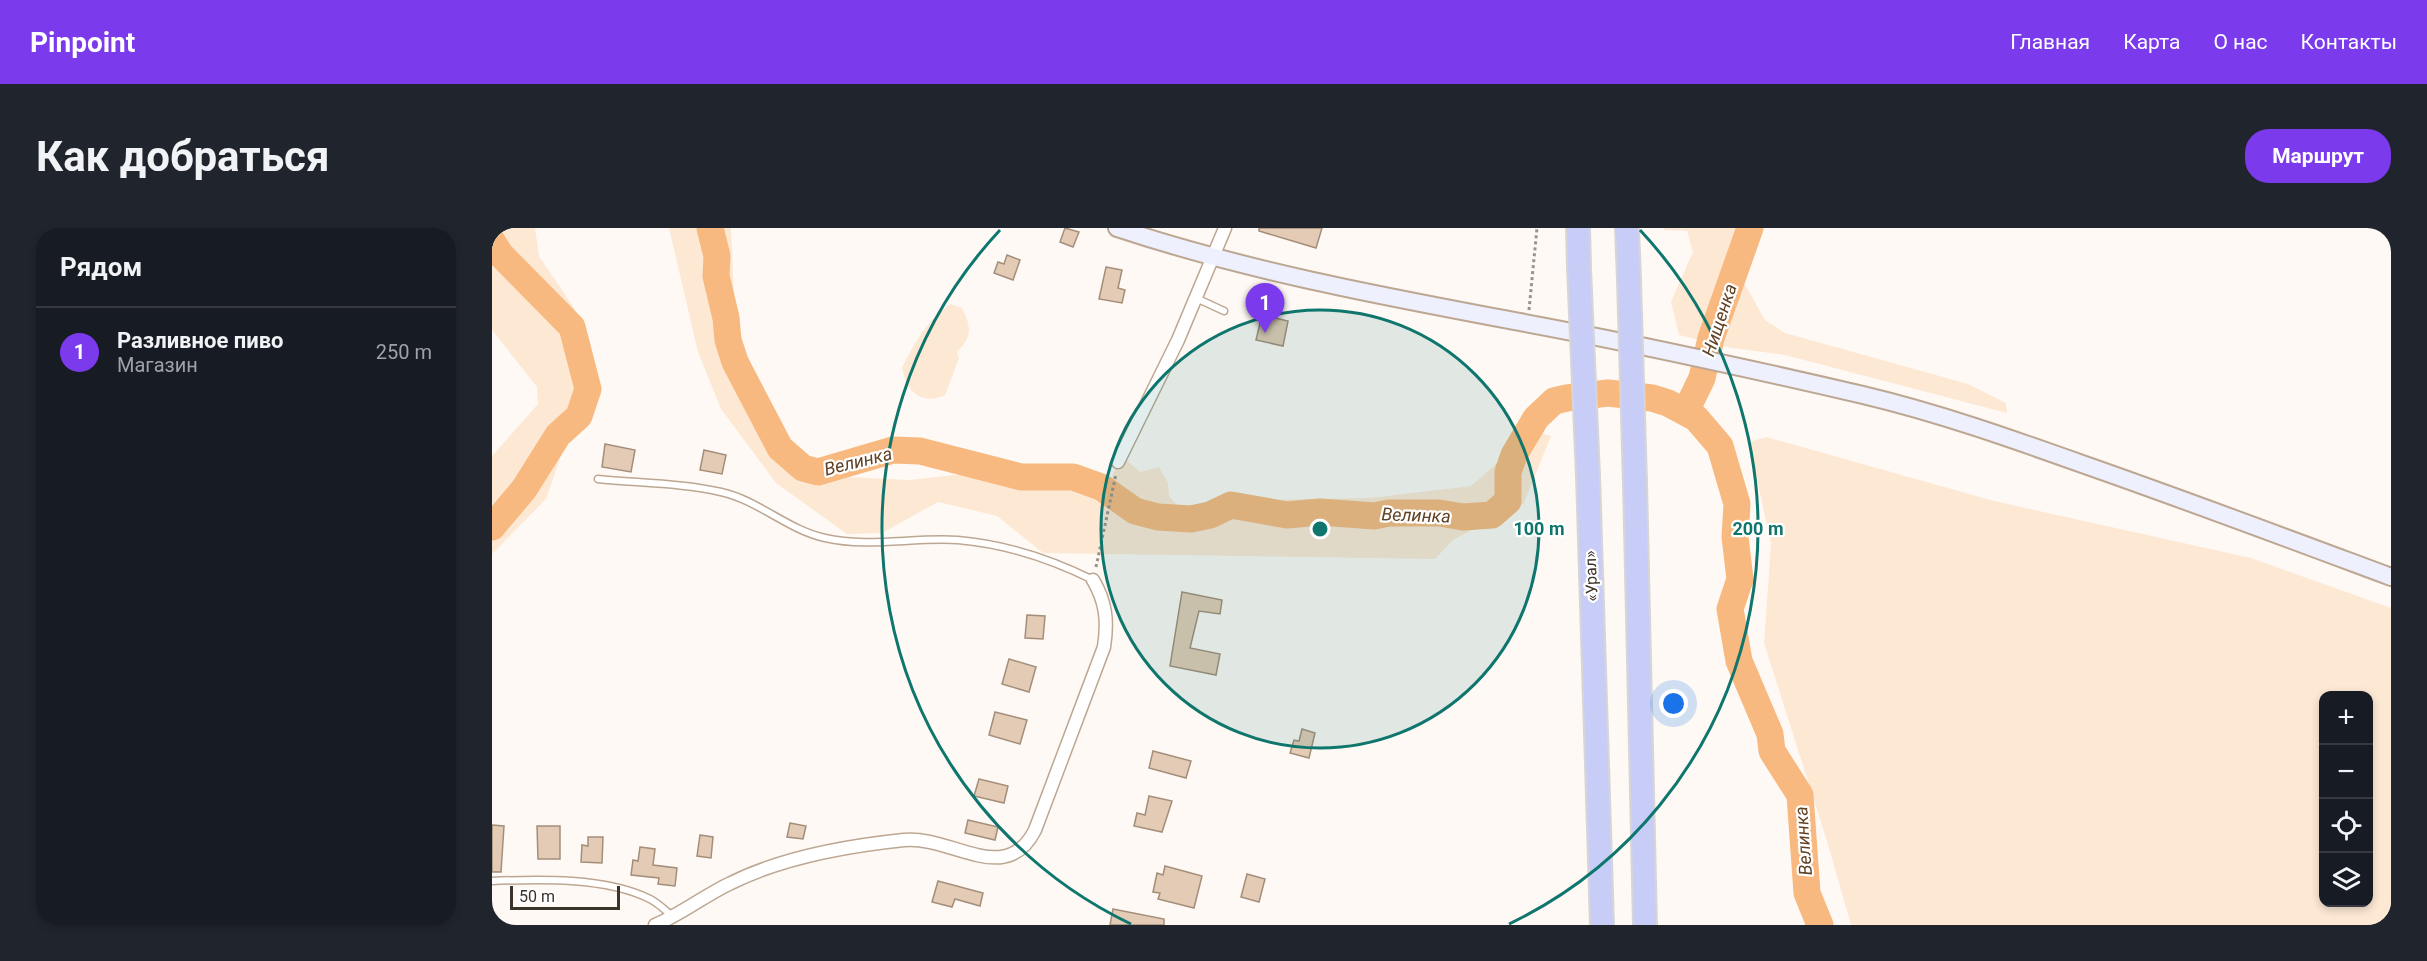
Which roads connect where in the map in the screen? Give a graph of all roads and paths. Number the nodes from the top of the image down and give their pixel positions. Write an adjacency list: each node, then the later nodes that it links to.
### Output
1 (1117, 228): 6 (street)
2 (1225, 228): 6 (street)
3 (1537, 228): 9 (path)
4 (1578, 228): 17 (highway, «Урал», bridge)
5 (1627, 228): 18 (highway, bridge)
6 (1213, 259): 7 (street); 9 (street)
7 (1197, 298): 8 (lane); 10 (street)
8 (1224, 311)
9 (1527, 323): 12 (street)
10 (1118, 462): 13 (path)
11 (598, 479): 13 (lane)
12 (2391, 577)
13 (1093, 580): 15 (street)
14 (492, 881): 15 (lane)
15 (672, 916): 16 (street)
16 (655, 925)
17 (1602, 925)
18 (1646, 925)

